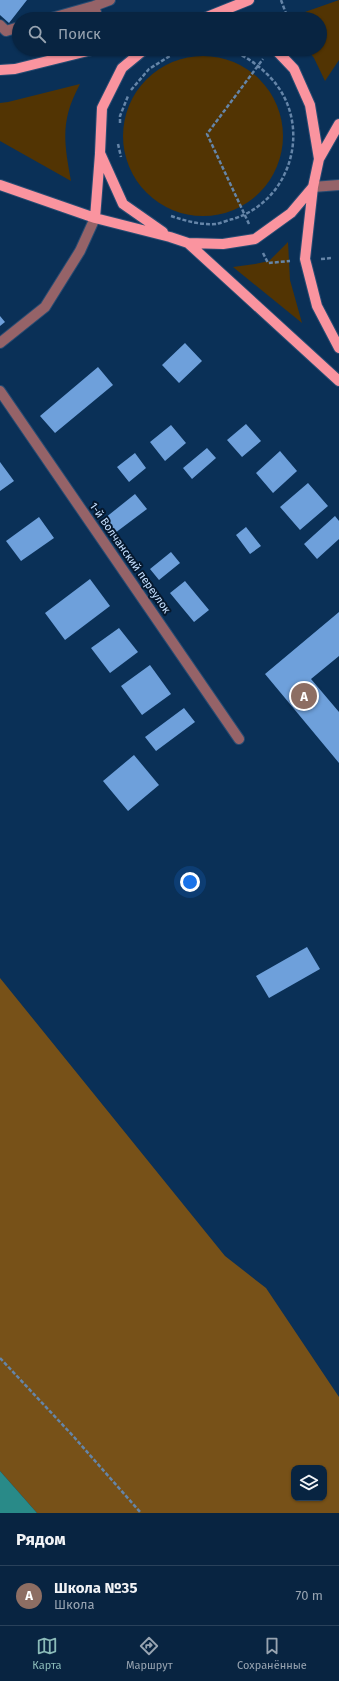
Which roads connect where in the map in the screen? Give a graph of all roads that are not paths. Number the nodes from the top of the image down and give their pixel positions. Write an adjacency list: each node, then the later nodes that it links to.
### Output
1 (110, 0): 3 (street)
2 (249, 0): 6 (main road)
3 (94, 6): 4 (street); 5 (street)
4 (73, 12)
5 (96, 12)
6 (219, 12)
7 (0, 25): 8 (street)
8 (12, 29)
9 (68, 56): 12 (main road)
10 (137, 56): 14 (main road)
11 (276, 56): 15 (main road)
12 (0, 70)
13 (339, 124): 15 (main road)
14 (100, 153): 19 (main road); 20 (main road)
15 (319, 159): 18 (main road)
16 (0, 185): 19 (main road)
17 (339, 185): 18 (street)
18 (313, 187): 21 (main road); 23 (main road)
19 (95, 218): 20 (main road); 22 (street)
20 (170, 237): 21 (main road)
21 (188, 243): 24 (main road)
22 (0, 344)
23 (339, 348)
24 (339, 381)
25 (0, 391): 26 (street, 1-й Волчанский переулок)
26 (239, 738)

